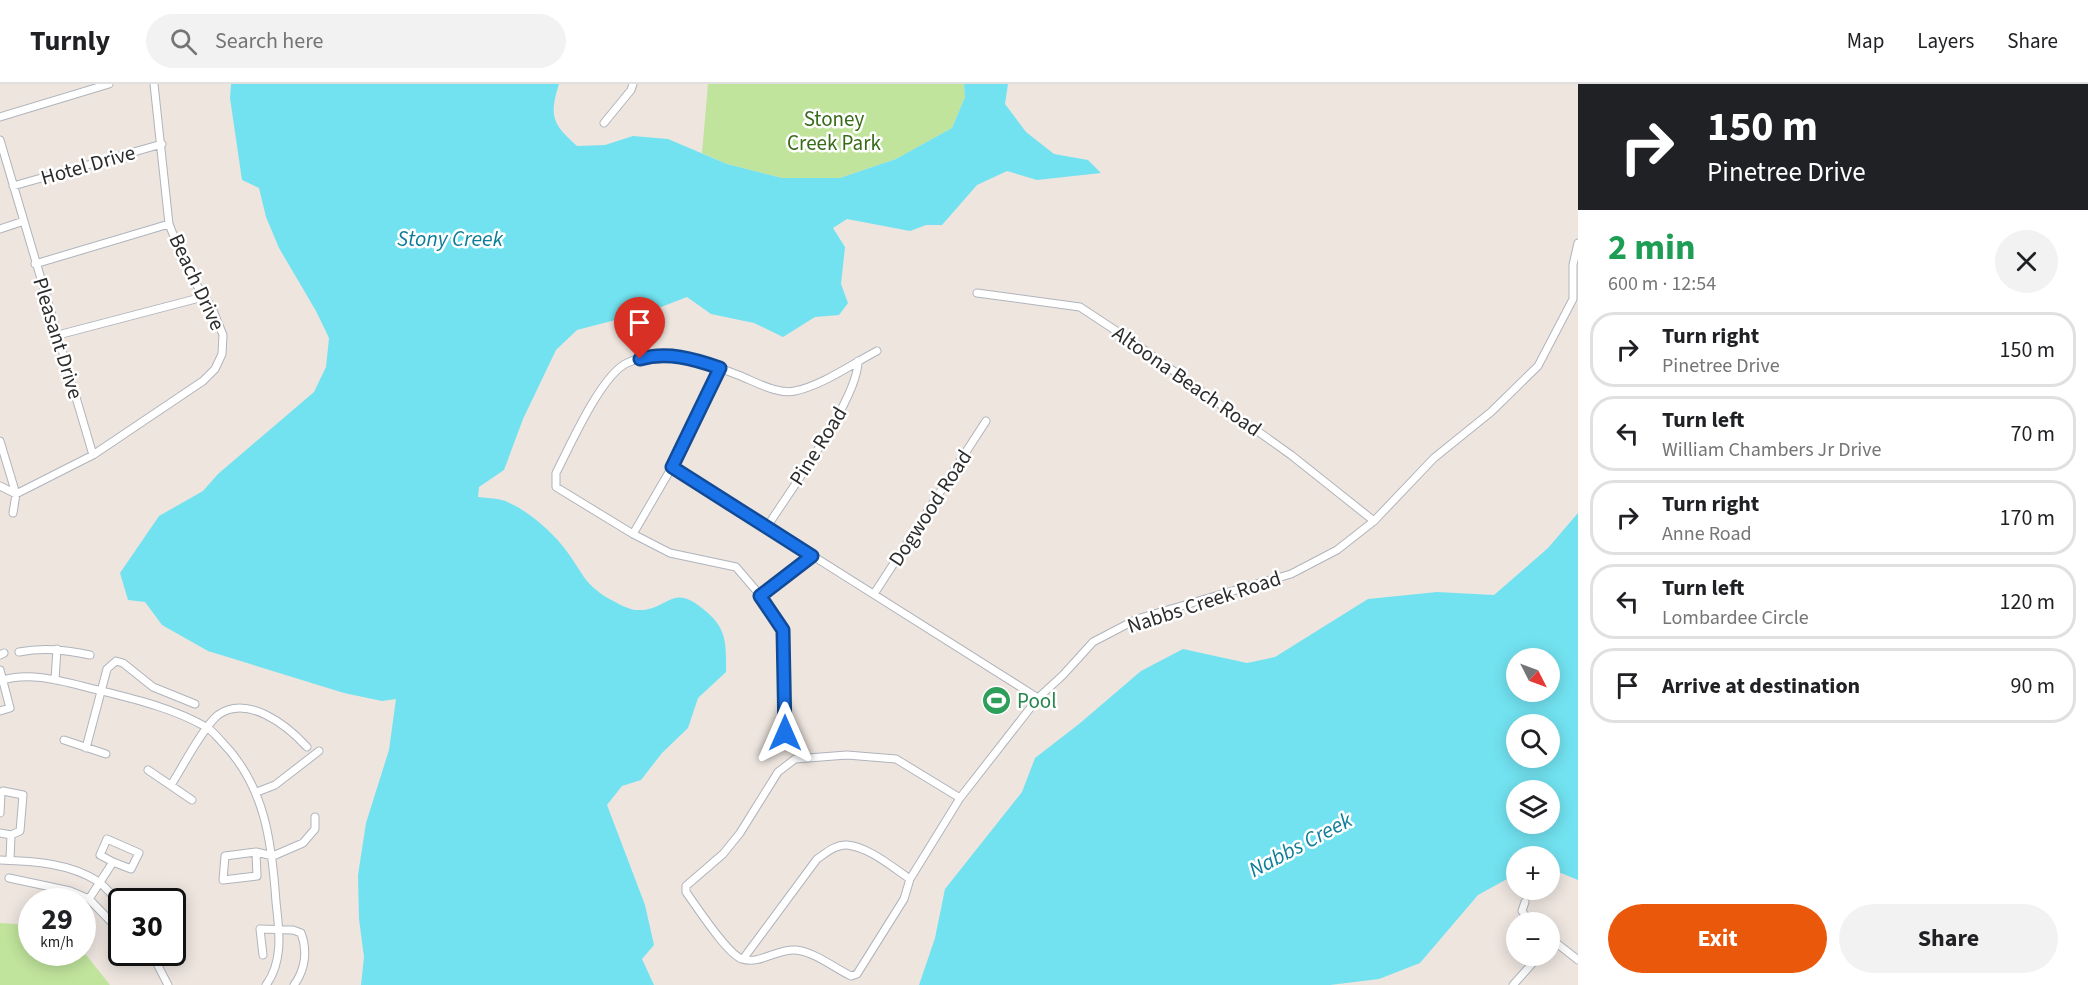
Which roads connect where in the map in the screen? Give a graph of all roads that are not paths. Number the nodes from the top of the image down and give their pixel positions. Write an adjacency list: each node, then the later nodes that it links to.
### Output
1 (109, 84): 4 (street)
2 (154, 84): 7 (street, Beach Drive)
3 (633, 84): 5 (street)
4 (0, 117)
5 (604, 123)
6 (0, 140): 8 (street, Pleasant Drive)
7 (162, 144): 8 (street, Hotel Drive); 10 (street, Beach Drive)
8 (13, 186): 9 (street, Pleasant Drive)
9 (24, 221): 11 (street); 13 (street, Pleasant Drive)
10 (169, 224): 13 (street); 15 (street, Beach Drive)
11 (0, 229)
12 (1578, 243): 27 (street, Nabbs Creek Road)
13 (35, 264): 16 (street, Pleasant Drive)
14 (977, 293): 27 (street, Altoona Beach Road)
15 (203, 297): 16 (street); 22 (street, Beach Drive)
16 (58, 335): 22 (street, Pleasant Drive)
17 (877, 351): 18 (street)
18 (858, 361): 19 (street); 28 (street, Pine Road)
19 (720, 368): 23 (street); 29 (street)
20 (986, 421): 31 (street, Dogwood Road)
21 (0, 441): 25 (street)
22 (93, 455): 25 (street, Beach Drive)
23 (672, 467): 28 (street); 29 (street)
24 (0, 486): 25 (street)
25 (16, 494): 26 (street)
26 (13, 513)
27 (1374, 521): 40 (street, Nabbs Creek Road)
28 (767, 527): 30 (street)
29 (633, 534): 32 (street)
30 (812, 556): 31 (street); 32 (street)
31 (874, 594): 40 (street)
32 (760, 596): 44 (street)
33 (57, 649): 34 (street); 35 (street); 38 (street)
34 (19, 652)
35 (90, 655)
36 (0, 670): 37 (street)
37 (2, 680): 38 (street); 42 (street)
38 (55, 680): 39 (street)
39 (101, 691): 41 (street); 43 (street); 47 (street)
40 (1038, 698): 53 (street, Nabbs Creek Road)
41 (195, 704)
42 (0, 711)
43 (208, 728): 46 (street); 51 (street); 52 (street)
44 (785, 733)
45 (64, 740): 47 (street)
46 (307, 747)
47 (86, 748): 49 (street)
48 (319, 751): 52 (street)
49 (106, 754)
50 (148, 770): 51 (street)
51 (171, 785): 54 (street)
52 (257, 792): 60 (street)
53 (960, 798): 65 (street, Nabbs Creek Road); 77 (street)
54 (192, 800)
55 (0, 813): 58 (street)
56 (315, 817): 60 (street)
57 (0, 833): 58 (street)
58 (11, 835): 62 (street)
59 (256, 852): 59 (street); 60 (street)
60 (273, 856): 74 (street)
61 (0, 860): 62 (street)
62 (10, 860): 66 (street)
63 (113, 862): 63 (street); 66 (street)
64 (9, 878): 67 (street)
65 (910, 879): 77 (street); 77 (street, Nabbs Creek Road)
66 (99, 883): 68 (street); 69 (street)
67 (56, 888)
68 (96, 888)
69 (108, 892)
70 (1525, 902): 72 (street)
71 (96, 906): 73 (street)
72 (1523, 912)
73 (108, 919)
74 (279, 928): 76 (street); 82 (street); 83 (street)
75 (1560, 946): 78 (street)
76 (263, 955)
77 (743, 959)
78 (1578, 960)
79 (158, 966): 81 (street)
80 (1530, 966): 84 (street)
81 (168, 985)
82 (266, 985)
83 (294, 985)
84 (1513, 985)

